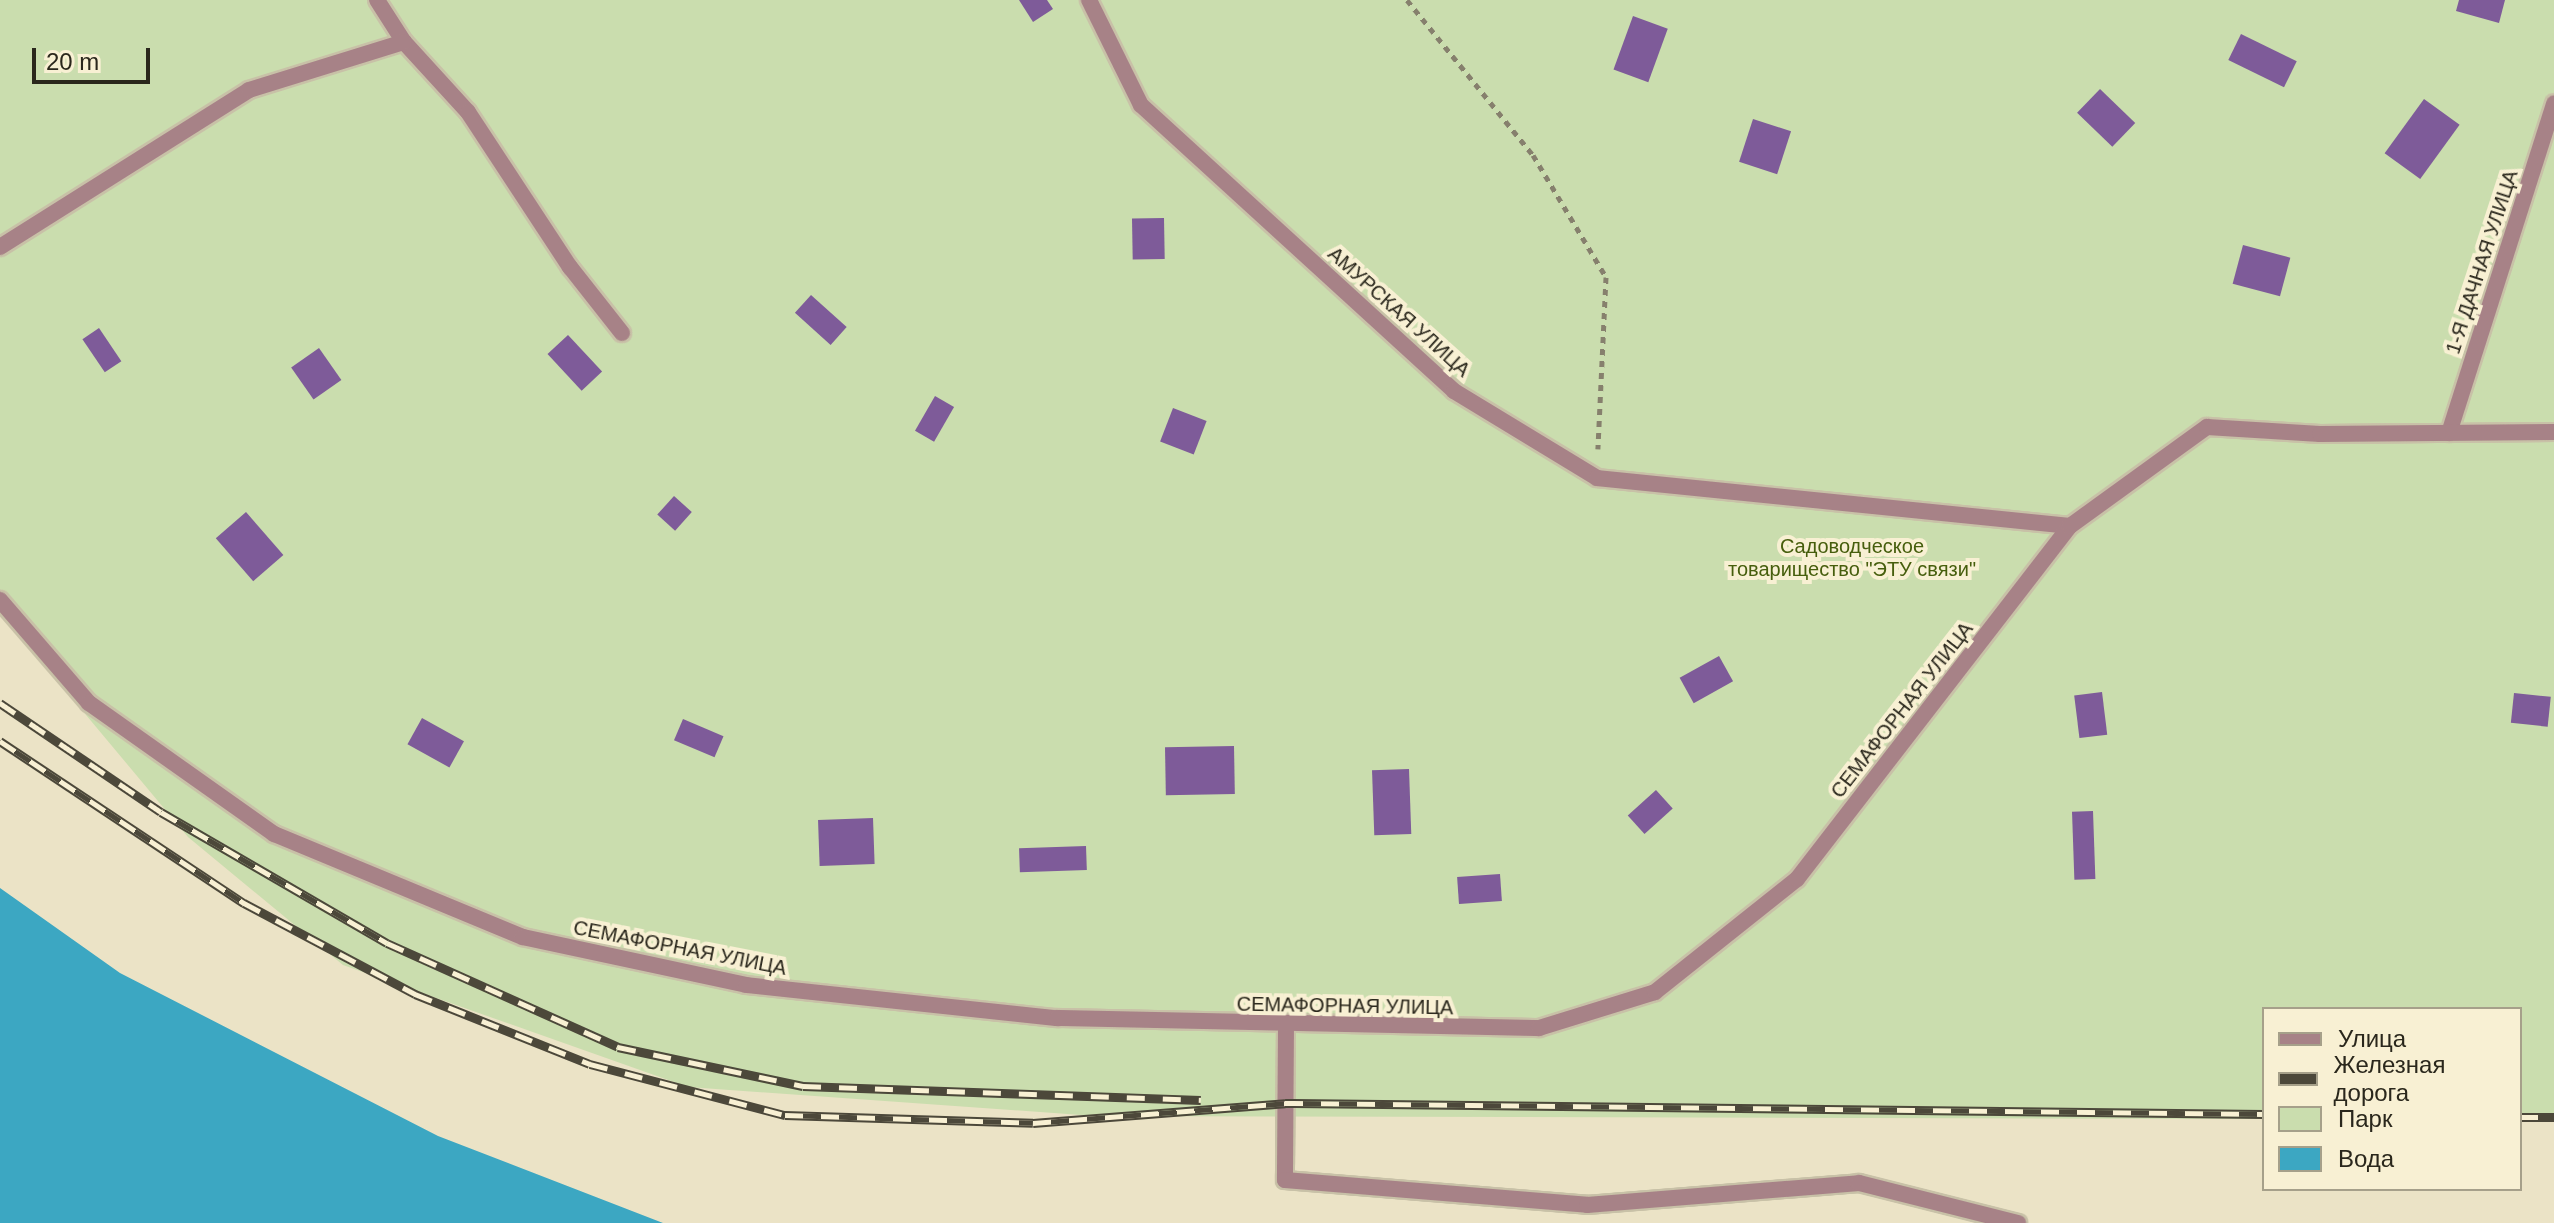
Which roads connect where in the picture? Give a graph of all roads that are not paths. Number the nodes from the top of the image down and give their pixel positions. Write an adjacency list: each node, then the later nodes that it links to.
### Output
1 (377, 0): 3 (street)
2 (1089, 0): 9 (street, АМУРСКАЯ УЛИЦА)
3 (404, 42): 5 (street); 6 (street)
4 (2554, 103): 8 (street, 1-Я ДАЧНАЯ УЛИЦА)
5 (0, 247)
6 (622, 333)
7 (2554, 432): 8 (street, СЕМАФОРНАЯ УЛИЦА)
8 (2449, 433): 9 (street, СЕМАФОРНАЯ УЛИЦА)
9 (2070, 526): 11 (street, СЕМАФОРНАЯ УЛИЦА)
10 (0, 600): 11 (street, СЕМАФОРНАЯ УЛИЦА)
11 (1286, 1026): 12 (street)
12 (2018, 1223)

